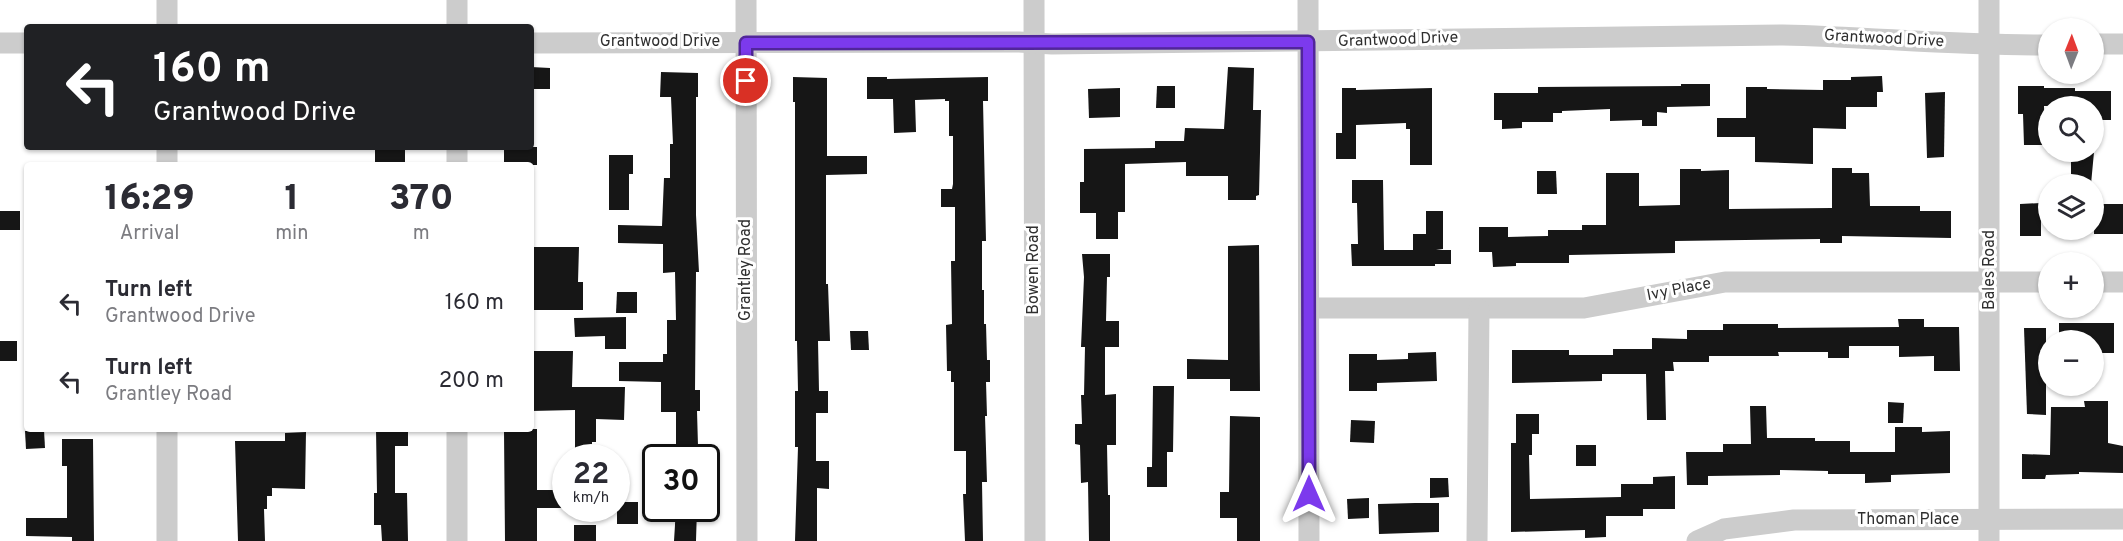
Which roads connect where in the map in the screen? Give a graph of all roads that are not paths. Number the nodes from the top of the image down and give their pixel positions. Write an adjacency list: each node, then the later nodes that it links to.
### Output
1 (167, 0): 7 (street)
2 (457, 0): 8 (street)
3 (746, 0): 13 (street, Grantley Road)
4 (1034, 0): 14 (street, Bowen Road)
5 (1308, 0): 9 (street)
6 (1989, 0): 17 (street, Bales Road)
7 (167, 24)
8 (457, 24)
9 (1308, 42): 14 (street, Grantwood Drive); 17 (street, Grantwood Drive); 23 (street)
10 (0, 43): 11 (street)
11 (24, 43)
12 (534, 43): 13 (street, Grantwood Drive)
13 (746, 43): 14 (street, Grantwood Drive); 31 (street, Grantley Road)
14 (1033, 44): 32 (street, Bowen Road)
15 (2104, 44): 16 (street)
16 (2123, 44)
17 (1989, 45): 18 (street, Grantwood Drive); 22 (street, Bales Road)
18 (2038, 45)
19 (2038, 282): 22 (street, Ivy Place)
20 (2104, 282): 21 (street)
21 (2123, 282)
22 (1990, 283): 24 (street, Ivy Place); 28 (street, Bales Road)
23 (1310, 308): 24 (street, Ivy Place); 33 (street)
24 (1479, 309): 34 (street)
25 (167, 432): 29 (street)
26 (457, 432): 30 (street)
27 (2123, 519): 28 (street, Thoman Place)
28 (1989, 520): 35 (street, Thoman Place); 36 (street, Bales Road)
29 (167, 541)
30 (457, 541)
31 (747, 541)
32 (1035, 541)
33 (1309, 541)
34 (1477, 541)
35 (1697, 541)
36 (1989, 541)

